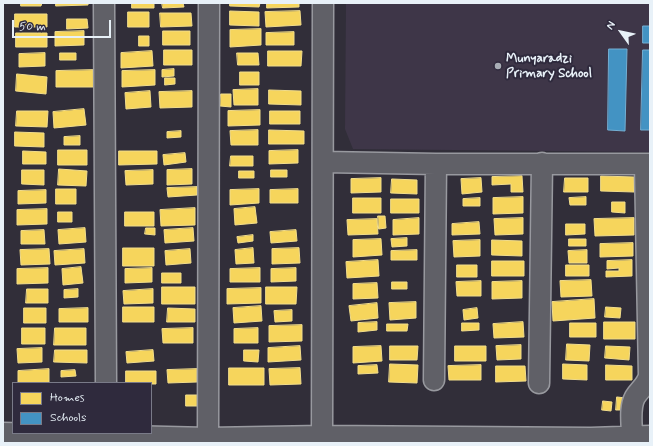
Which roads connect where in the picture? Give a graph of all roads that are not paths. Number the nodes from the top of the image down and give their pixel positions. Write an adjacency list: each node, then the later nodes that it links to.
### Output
1 (104, 3): 9 (street)
2 (209, 3): 15 (street)
3 (323, 3): 4 (street)
4 (324, 162): 6 (street); 13 (street)
5 (542, 163): 6 (street); 7 (street); 10 (street)
6 (436, 164): 8 (street)
7 (647, 164): 14 (street)
8 (434, 380)
9 (106, 382)
10 (539, 383)
11 (54, 434): 12 (street)
12 (106, 435): 15 (street)
13 (322, 436): 15 (street); 16 (street)
14 (641, 436): 16 (street)
15 (208, 438)
16 (591, 440)

